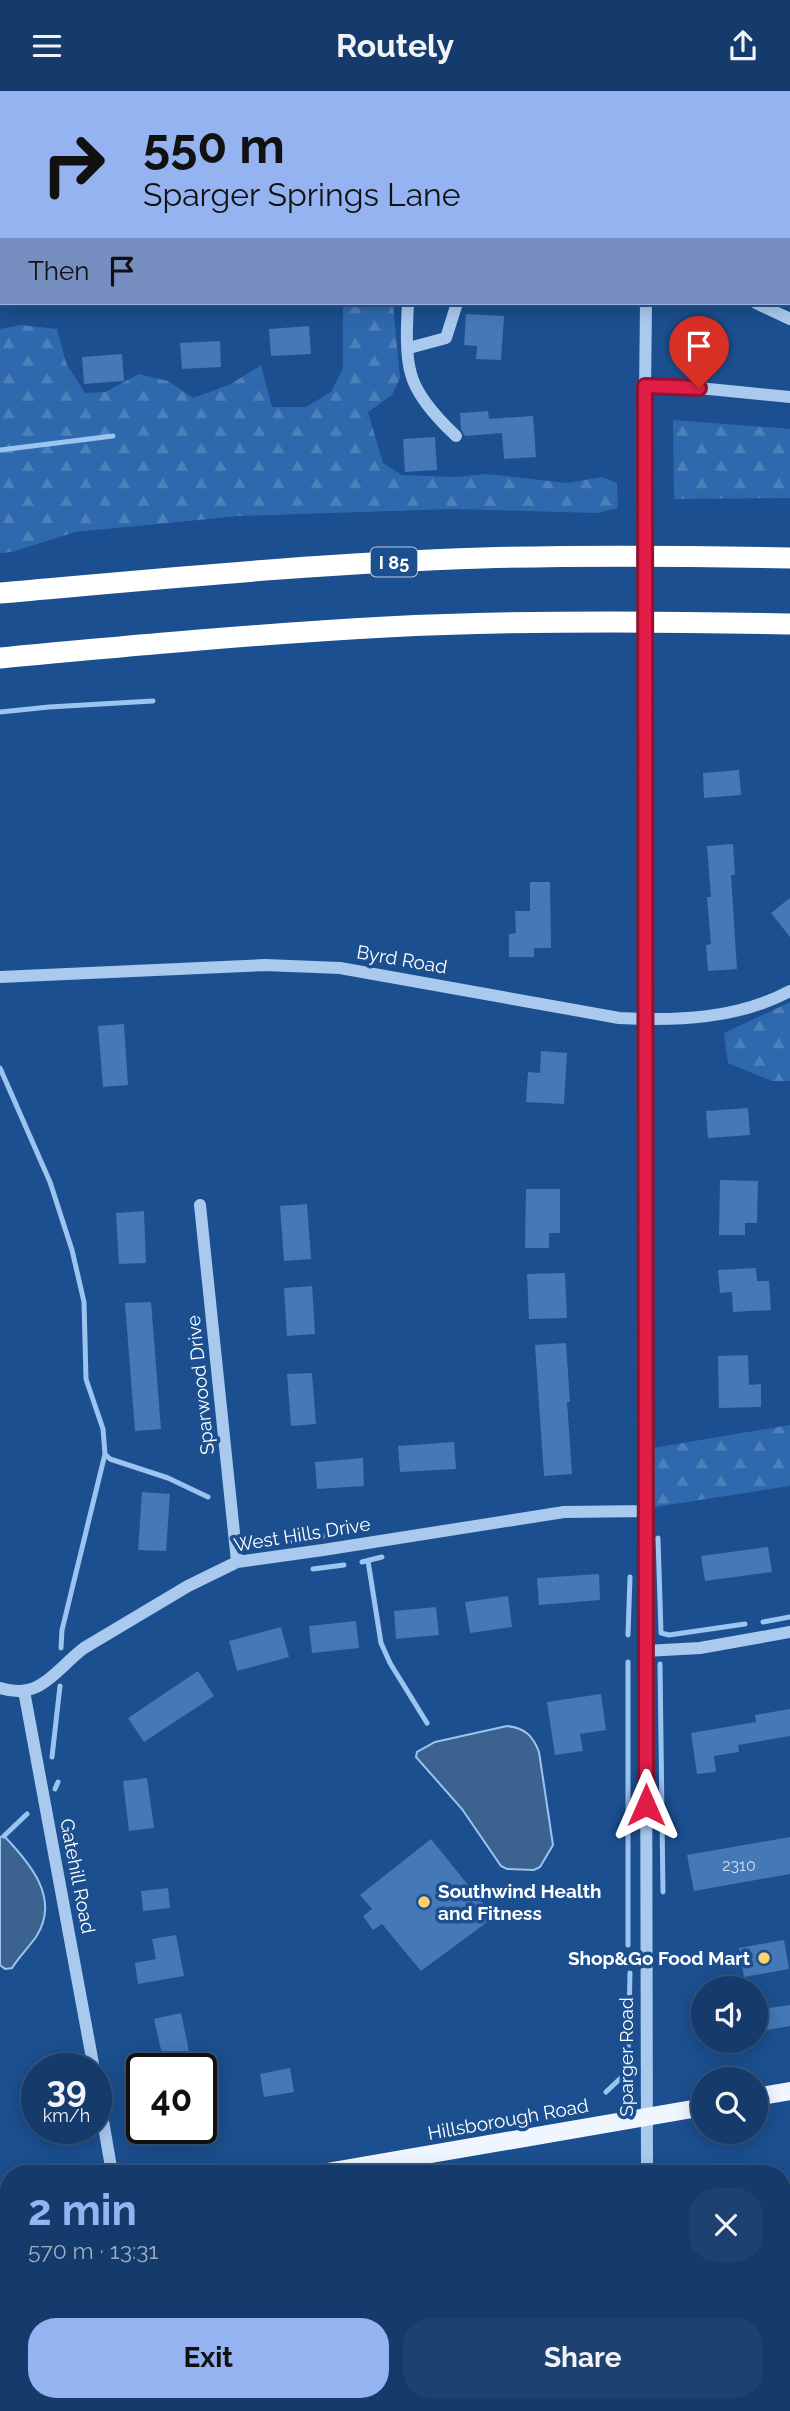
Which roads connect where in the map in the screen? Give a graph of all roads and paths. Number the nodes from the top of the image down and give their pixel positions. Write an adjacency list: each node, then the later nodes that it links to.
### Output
1 (408, 305): 6 (street)
2 (456, 305): 6 (street)
3 (646, 305): 7 (street, Sparger Road)
4 (760, 305): 5 (street)
5 (790, 319)
6 (409, 348): 9 (street)
7 (645, 386): 8 (street); 16 (street, Sparger Road, bridge)
8 (790, 397)
9 (456, 436)
10 (790, 558): 11 (highway, I 85)
11 (0, 593)
12 (790, 624): 13 (highway)
13 (0, 658)
14 (0, 977): 16 (street, Byrd Road)
15 (790, 991): 16 (street, Byrd Road)
16 (645, 1019): 18 (street, Sparger Road)
17 (200, 1205): 19 (street, Sparwood Drive)
18 (645, 1511): 19 (street, West Hills Drive); 21 (street, Sparger Road)
19 (237, 1562): 23 (street, West Hills Drive)
20 (790, 1632): 21 (street)
21 (645, 1651): 28 (street, Sparger Road)
22 (0, 1688): 23 (street)
23 (24, 1691): 24 (street, Gatehill Road)
24 (91, 2053)
25 (790, 2091): 26 (main road)
26 (768, 2095)
27 (691, 2109): 28 (main road, Hillsborough Road)
28 (646, 2117): 31 (main road, Hillsborough Road); 32 (street, Sparger Road)
29 (108, 2144): 30 (street)
30 (112, 2165)
31 (367, 2165)
32 (646, 2165)

